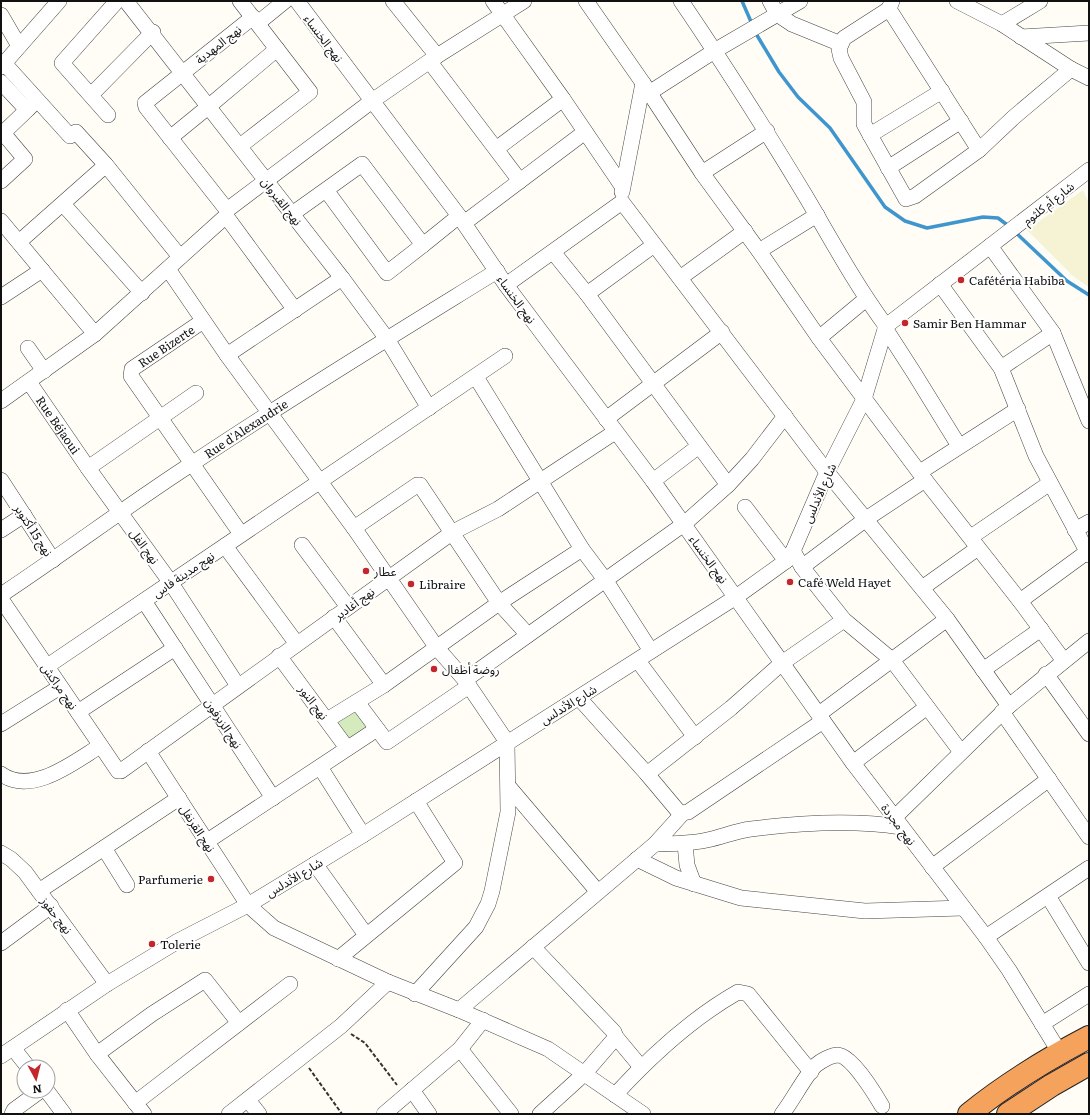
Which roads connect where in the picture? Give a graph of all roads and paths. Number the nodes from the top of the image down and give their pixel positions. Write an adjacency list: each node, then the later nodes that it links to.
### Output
1 (59, 1): 25 (street)
2 (117, 1): 36 (street)
3 (126, 1): 21 (street, نهج القيروان)
4 (240, 1): 19 (street)
5 (286, 1): 19 (street, نهج المهدية)
6 (296, 1): 38 (street, نهج الخنساء)
7 (393, 1): 28 (street)
8 (493, 1): 18 (street)
9 (524, 1): 18 (street)
10 (586, 1): 34 (street)
11 (681, 1): 27 (street)
12 (800, 1): 16 (street)
13 (957, 1): 20 (street)
14 (1040, 1): 20 (street)
15 (891, 5): 24 (street); 35 (street)
16 (772, 12): 24 (street); 27 (street)
17 (1, 15): 25 (street)
18 (503, 15): 28 (street); 37 (street)
19 (256, 20): 26 (street); 31 (street, نهج المهدية)
20 (1002, 24): 23 (street)
21 (153, 32): 31 (street, نهج القيروان); 36 (street)
22 (1089, 33): 23 (street)
23 (1022, 37): 30 (street)
24 (841, 44): 45 (street)
25 (19, 46): 29 (street)
26 (277, 48): 40 (street); 47 (street)
27 (716, 50): 34 (street); 44 (street)
28 (433, 59): 38 (street); 48 (street)
29 (3, 65): 39 (street)
30 (1072, 69): 32 (street); 49 (street)
31 (182, 72): 40 (street, نهج القيروان); 46 (street, نهج المهدية)
32 (1089, 78)
33 (1, 82): 39 (street)
34 (646, 88): 53 (street); 57 (street)
35 (942, 91): 42 (street); 45 (street)
36 (91, 95): 41 (street)
37 (563, 99): 43 (street); 48 (street)
38 (372, 101): 54 (street); 64 (street, نهج الخنساء)
39 (32, 105): 50 (street); 55 (street)
40 (208, 107): 46 (street); 47 (street, نهج القيروان)
41 (108, 115)
42 (961, 122): 49 (street); 51 (street)
43 (586, 132): 56 (street); 57 (street)
44 (767, 132): 53 (street); 63 (street)
45 (870, 136): 51 (street)
46 (170, 138): 61 (street)
47 (240, 146): 54 (street, نهج القيروان)
48 (496, 149): 56 (street)
49 (979, 150): 51 (street)
50 (106, 165): 60 (street); 73 (street)
51 (888, 168)
52 (1089, 170): 70 (street, شارع أم كلثوم)
53 (702, 173): 66 (street)
54 (266, 180): 61 (street); 62 (street, نهج القيروان)
55 (1, 181)
56 (520, 181): 64 (street)
57 (622, 186): 59 (street)
58 (326, 190): 62 (street); 68 (street); 68 (street)
59 (622, 202): 69 (street); 72 (street)
60 (63, 204): 67 (street); 81 (street)
61 (227, 213): 73 (street); 85 (street)
62 (292, 214): 77 (street, نهج القيروان)
63 (817, 215): 71 (street); 84 (street)
64 (462, 219): 68 (street); 76 (street, نهج الخنساء)
65 (2, 224): 67 (street)
66 (745, 231): 71 (street); 78 (street)
67 (19, 242): 75 (street)
68 (423, 245)
69 (654, 245): 78 (street); 82 (street)
70 (990, 246): 79 (street); 89 (street)
71 (760, 251): 91 (street)
72 (553, 252): 80 (street); 82 (street)
73 (180, 257): 74 (street)
74 (168, 269): 81 (street); 86 (street)
75 (42, 270): 83 (street); 90 (street)
76 (497, 271): 80 (street, نهج الخنساء); 92 (street, Rue d'Alexandrie)
77 (342, 278): 85 (street); 92 (street, نهج القيروان)
78 (680, 278): 88 (street)
79 (940, 284): 87 (street); 96 (street)
80 (506, 285): 110 (street, نهج الخنساء)
81 (142, 293): 90 (street)
82 (587, 294): 100 (street)
83 (1, 297)
84 (866, 299): 87 (street); 91 (street)
85 (295, 310): 94 (street)
86 (203, 321): 94 (street); 109 (street, Rue Bizerte)
87 (885, 327): 103 (street, شارع الأندلس); 114 (street)
88 (722, 332): 100 (street); 108 (street)
89 (1053, 333): 96 (street); 101 (street)
90 (95, 334): 97 (street)
91 (819, 338): 103 (street)
92 (386, 339): 105 (street, نهج القيروان); 107 (street, Rue d'Alexandrie)
93 (28, 348): 97 (street)
94 (227, 355): 107 (street)
95 (505, 356): 98 (street, نهج مدينة فاس)
96 (1001, 368): 106 (street)
97 (44, 371): 99 (street)
98 (476, 377): 105 (street, نهج مدينة فاس); 122 (street)
99 (29, 382): 104 (street); 116 (street, Rue Béjaoui)
100 (653, 384): 110 (street); 113 (street)
101 (1083, 390): 111 (street)
102 (196, 393): 109 (street)
103 (864, 399): 117 (street, شارع الأندلس); 118 (street)
104 (1, 401)
105 (429, 408): 120 (street, نهج مدينة فاس)
106 (1018, 409): 114 (street); 123 (street)
107 (269, 412): 115 (street, Rue d'Alexandrie); 120 (street)
108 (785, 416): 117 (street); 124 (street)
109 (160, 418): 115 (street); 116 (street)
110 (606, 419): 112 (street, نهج الخنساء)
111 (1089, 421)
112 (615, 432): 121 (street, نهج الخنساء); 122 (street, نهج أغادير)
113 (699, 446): 121 (street); 124 (street)
114 (959, 446): 118 (street)
115 (192, 463): 126 (street, Rue d'Alexandrie); 135 (street)
116 (88, 468): 126 (street, نهج الفل)
117 (827, 472): 128 (street); 141 (street, شارع الأندلس)
118 (923, 476): 128 (street); 136 (street)
119 (1, 480): 127 (street, نهج 15 أكتوبر)
120 (319, 480): 131 (street); 135 (street, نهج مدينة فاس)
121 (653, 480): 130 (street, نهج الخنساء)
122 (540, 481): 134 (street, نهج أغادير); 139 (street)
123 (1050, 483): 133 (street); 136 (street)
124 (728, 485): 130 (street)
125 (745, 507): 141 (street)
126 (120, 511): 142 (street, Rue d'Alexandrie); 146 (street, نهج الفل)
127 (24, 515): 132 (street); 142 (street, نهج 15 أكتوبر)
128 (866, 519): 143 (street); 147 (street)
129 (1089, 522): 133 (street)
130 (684, 524): 145 (street); 149 (street, نهج الخنساء)
131 (354, 528): 134 (street); 144 (street)
132 (1, 530)
133 (1075, 530): 140 (street)
134 (453, 532): 144 (street, نهج أغادير); 153 (street)
135 (241, 534): 138 (street, نهج مدينة فاس)
136 (974, 542): 147 (street); 152 (street)
137 (302, 545): 154 (street)
138 (225, 546): 146 (street, نهج مدينة فاس); 161 (street)
139 (582, 549): 145 (street); 153 (street)
140 (1088, 554): 152 (street)
141 (789, 556): 143 (street); 149 (street, شارع الأندلس)
142 (53, 560): 148 (street, Rue d'Alexandrie)
143 (802, 567): 157 (street)
144 (389, 577): 154 (street, نهج أغادير); 163 (street)
145 (606, 580): 159 (street); 164 (street)
146 (171, 583): 151 (street, نهج مدينة فاس); 175 (street, نهج الفل)
147 (922, 588): 156 (street)
148 (1, 595)
149 (736, 597): 164 (street, شارع الأندلس); 169 (street, نهج مجردة)
150 (1, 599): 170 (street, نهج مراكش)
151 (144, 601): 162 (street, نهج الزيزفون); 170 (street, نهج مدينة فاس)
152 (1020, 601): 158 (street)
153 (499, 603): 159 (street); 163 (street)
154 (348, 607): 155 (street, نهج أغادير)
155 (334, 617): 161 (street, نهج أغادير); 174 (street)
156 (947, 619): 166 (street); 171 (street)
157 (844, 620): 166 (street); 169 (street)
158 (1041, 629): 168 (street); 171 (street)
159 (528, 635): 173 (street)
160 (1089, 641): 168 (street)
161 (297, 644): 165 (street, نهج أغادير)
162 (175, 648): 179 (street, نهج الزيزفون); 182 (street)
163 (436, 648): 173 (street); 174 (street)
164 (651, 651): 167 (street, شارع الأندلس)
165 (280, 656): 175 (street, نهج أغادير); 184 (street, نهج النور)
166 (892, 660): 180 (street); 183 (street)
167 (638, 661): 177 (street, شارع الأندلس); 188 (street)
168 (1064, 661): 172 (street)
169 (782, 663): 183 (street, نهج مجردة); 188 (street)
170 (46, 667): 176 (street, نهج مراكش)
171 (983, 670): 181 (street)
172 (1046, 674): 181 (street); 186 (street)
173 (467, 683): 187 (street); 189 (street)
174 (384, 685): 178 (street)
175 (238, 686): 179 (street, نهج أغادير)
176 (60, 687): 182 (street, نهج مراكش); 185 (street)
177 (579, 698): 189 (street, شارع الأندلس); 198 (street)
178 (357, 702): 184 (street); 187 (street)
179 (212, 705): 192 (street, نهج أغادير); 204 (street, نهج الزيزفون)
180 (927, 707): 193 (street); 194 (street)
181 (1005, 709): 193 (street); 200 (street)
182 (78, 712): 190 (street, نهج مراكش)
183 (821, 717): 194 (street, نهج مجردة); 206 (street)
184 (327, 720): 191 (street, نهج النور)
185 (1, 724)
186 (1086, 724)
187 (377, 729): 191 (street)
188 (695, 737): 198 (street)
189 (507, 742): 201 (street); 205 (street, شارع الأندلس)
190 (100, 746): 196 (street, نهج مراكش); 199 (street)
191 (347, 748): 195 (street)
192 (148, 752): 196 (street, نهج أغادير); 203 (street, نهج القرنفل)
193 (961, 752): 207 (street)
194 (853, 763): 207 (street, نهج مجردة)
195 (320, 767): 204 (street); 208 (street)
196 (120, 771)
197 (1, 774): 199 (street)
198 (647, 774): 206 (street)
199 (16, 779): 202 (street)
200 (1049, 779): 209 (street); 217 (street)
201 (509, 787): 222 (street); 236 (street)
202 (1, 788)
203 (179, 798): 210 (street, نهج القرنفل); 213 (street)
204 (273, 798): 210 (street)
205 (416, 801): 208 (street, شارع الأندلس); 227 (street)
206 (683, 813): 211 (street)
207 (898, 822): 212 (street); 217 (street, نهج مجردة)
208 (363, 835): 216 (street, شارع الأندلس)
209 (1088, 835)
210 (206, 842): 224 (street, نهج القرنفل)
211 (655, 844): 212 (street); 215 (street)
212 (685, 844): 219 (street)
213 (104, 848): 220 (street); 221 (street)
214 (1, 853): 221 (street, نهج حفوز)
215 (637, 859): 219 (street); 222 (street)
216 (315, 864): 224 (street, شارع الأندلس); 227 (street)
217 (932, 867): 226 (street, نهج مجردة)
218 (1089, 868): 223 (street)
219 (694, 884): 226 (street)
220 (127, 885)
221 (39, 891): 225 (street, نهج حفوز)
222 (598, 892): 230 (street)
223 (1048, 896): 228 (street); 232 (street)
224 (248, 905): 231 (street, نهج القرنفل); 234 (street, شارع الأندلس)
225 (51, 906): 229 (street); 234 (street, نهج حفوز)
226 (964, 908): 228 (street, نهج مجردة)
227 (366, 935): 231 (street)
228 (986, 937): 242 (street, نهج مجردة)
229 (1, 943)
230 (534, 947): 239 (street); 244 (street)
231 (338, 959): 233 (street, نهج القرنفل)
232 (1089, 963)
233 (388, 982): 236 (street, نهج القرنفل); 243 (street)
234 (107, 984): 238 (street, شارع الأندلس)
235 (290, 984): 241 (street)
236 (415, 994): 239 (street, نهج القرنفل)
237 (1089, 994): 242 (street)
238 (67, 1010): 247 (street, شارع الأندلس); 249 (street)
239 (459, 1010): 240 (street, نهج القرنفل)
240 (483, 1020): 246 (street); 255 (street, نهج القرنفل)
241 (239, 1023): 249 (street); 262 (street)
242 (1042, 1024): 248 (street, نهج مجردة)
243 (341, 1026): 250 (street); 256 (path)
244 (616, 1037): 252 (street); 255 (street)
245 (1089, 1037): 248 (highway)
246 (460, 1049): 256 (street); 270 (street)
247 (7, 1052): 251 (street)
248 (1060, 1052): 274 (highway)
249 (97, 1054): 262 (street)
250 (302, 1058): 260 (street); 267 (path)
251 (17, 1059)
252 (641, 1067): 254 (street); 257 (street)
253 (1088, 1067): 275 (highway)
254 (811, 1072): 261 (street); 273 (street)
255 (584, 1074): 257 (street, نهج القرنفل); 271 (street)
256 (409, 1093): 268 (street); 269 (street)
257 (615, 1095): 272 (street, نهج القرنفل)
258 (29, 1099): 263 (street)
259 (53, 1099): 264 (street)
260 (248, 1100): 265 (street); 266 (street)
261 (882, 1106)
262 (139, 1111)
263 (12, 1114)
264 (64, 1114)
265 (229, 1114)
266 (259, 1114)
267 (342, 1114)
268 (384, 1114)
269 (429, 1114)
270 (511, 1114)
271 (540, 1114)
272 (643, 1114)
273 (782, 1114)
274 (969, 1114)
275 (1008, 1114)

